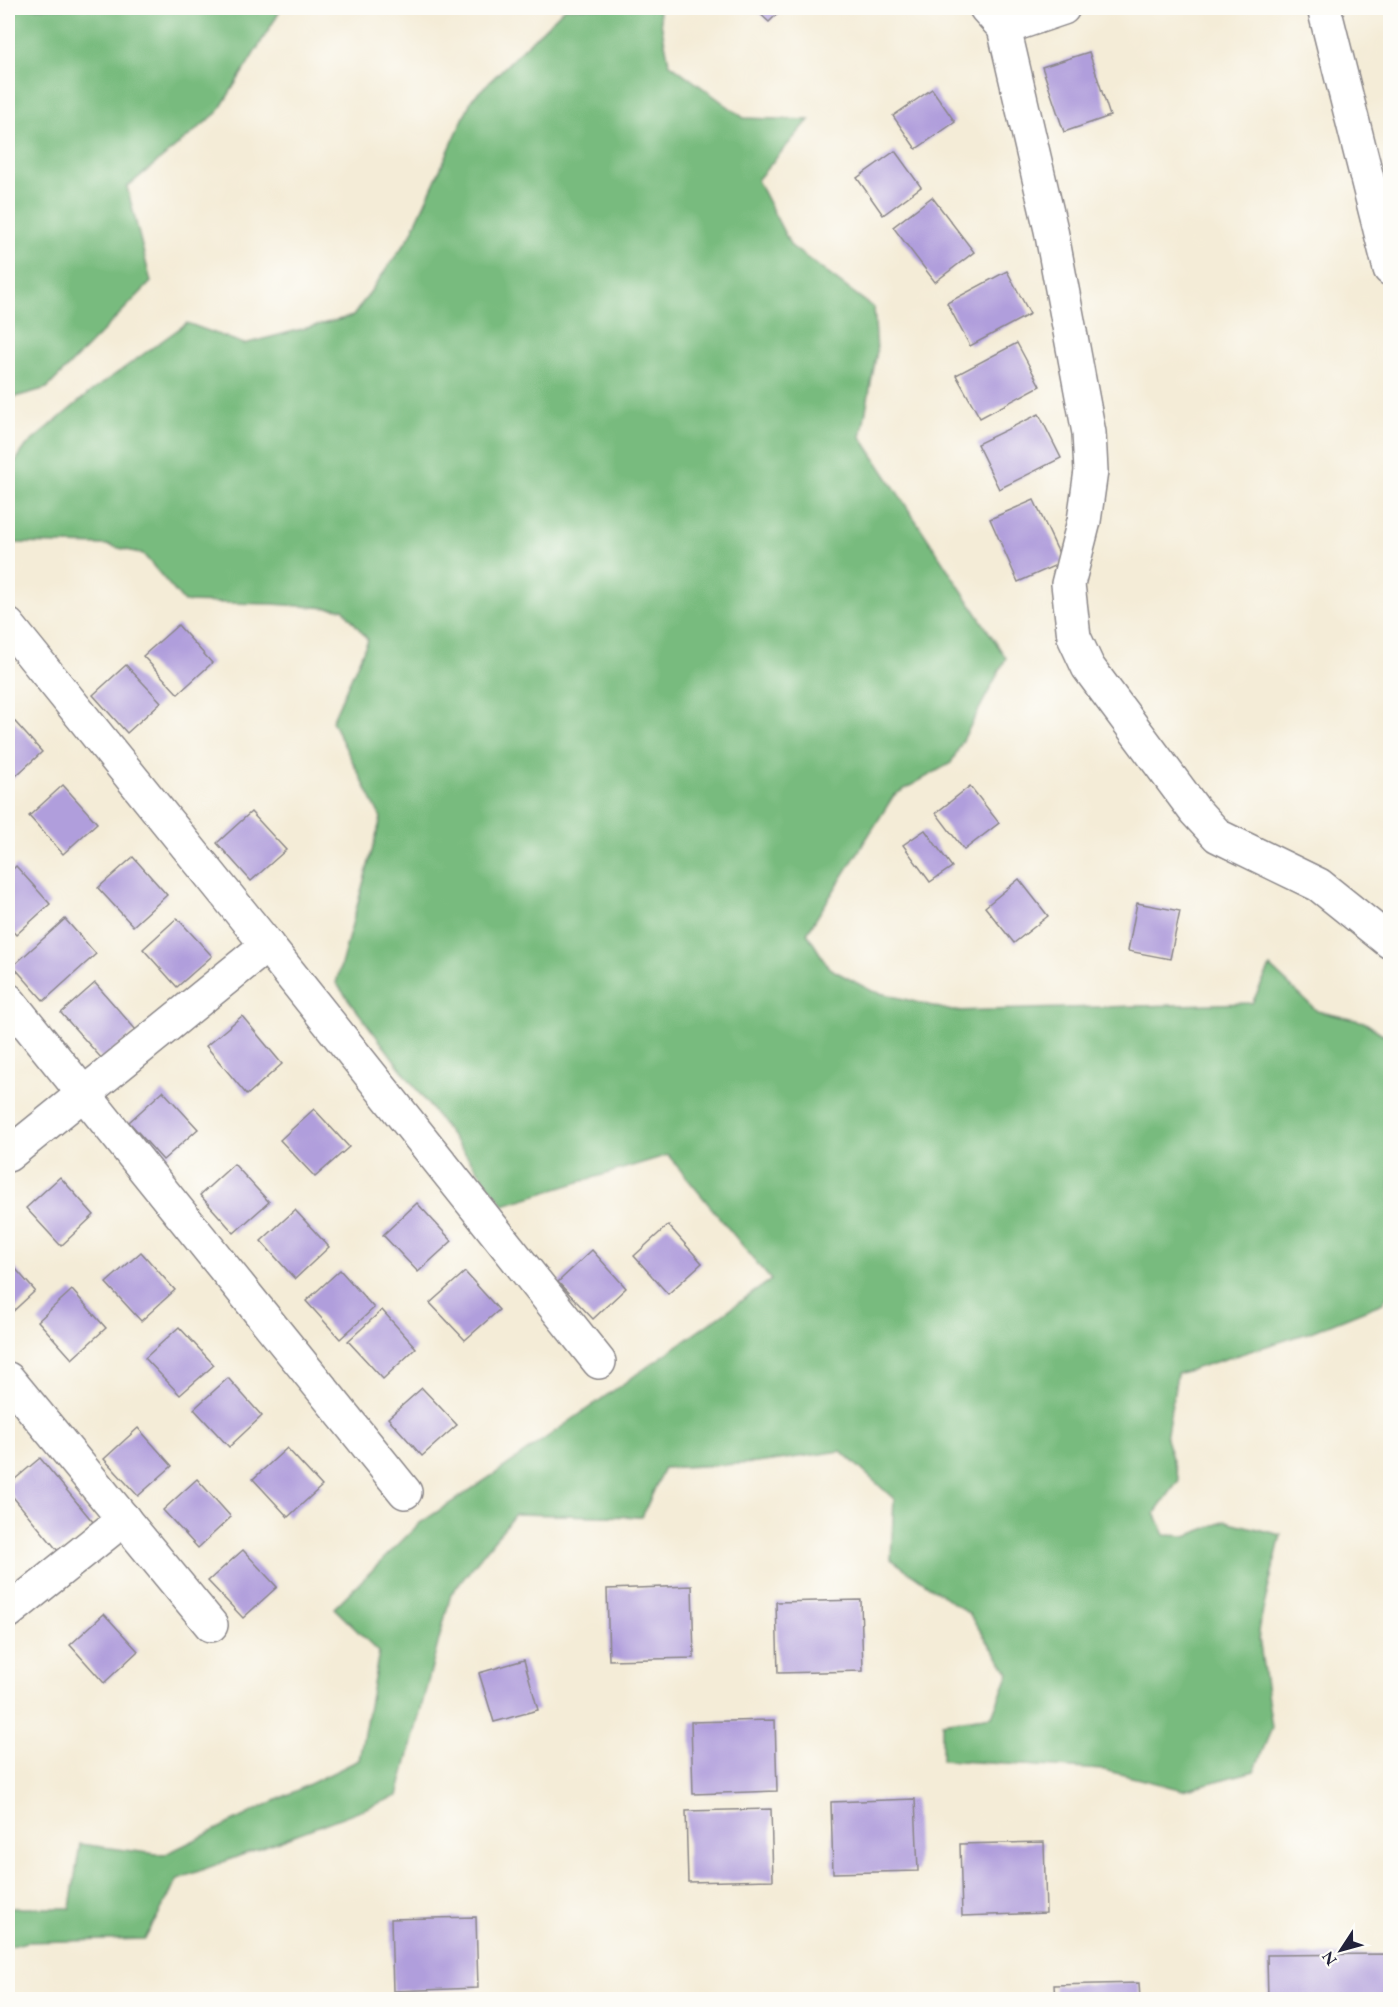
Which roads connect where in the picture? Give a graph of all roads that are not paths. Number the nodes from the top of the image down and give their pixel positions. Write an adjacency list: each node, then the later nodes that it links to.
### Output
1 (1063, 8): 3 (street)
2 (1324, 8): 4 (street)
3 (995, 18): 6 (street)
4 (1390, 269)
5 (8, 625): 7 (street)
6 (1390, 942)
7 (267, 945): 9 (street); 11 (street)
8 (8, 999): 9 (street)
9 (83, 1094): 10 (street); 13 (street)
10 (8, 1155)
11 (599, 1362)
12 (8, 1379): 14 (street)
13 (405, 1492)
14 (124, 1519): 15 (street); 16 (street)
15 (8, 1612)
16 (210, 1625)

